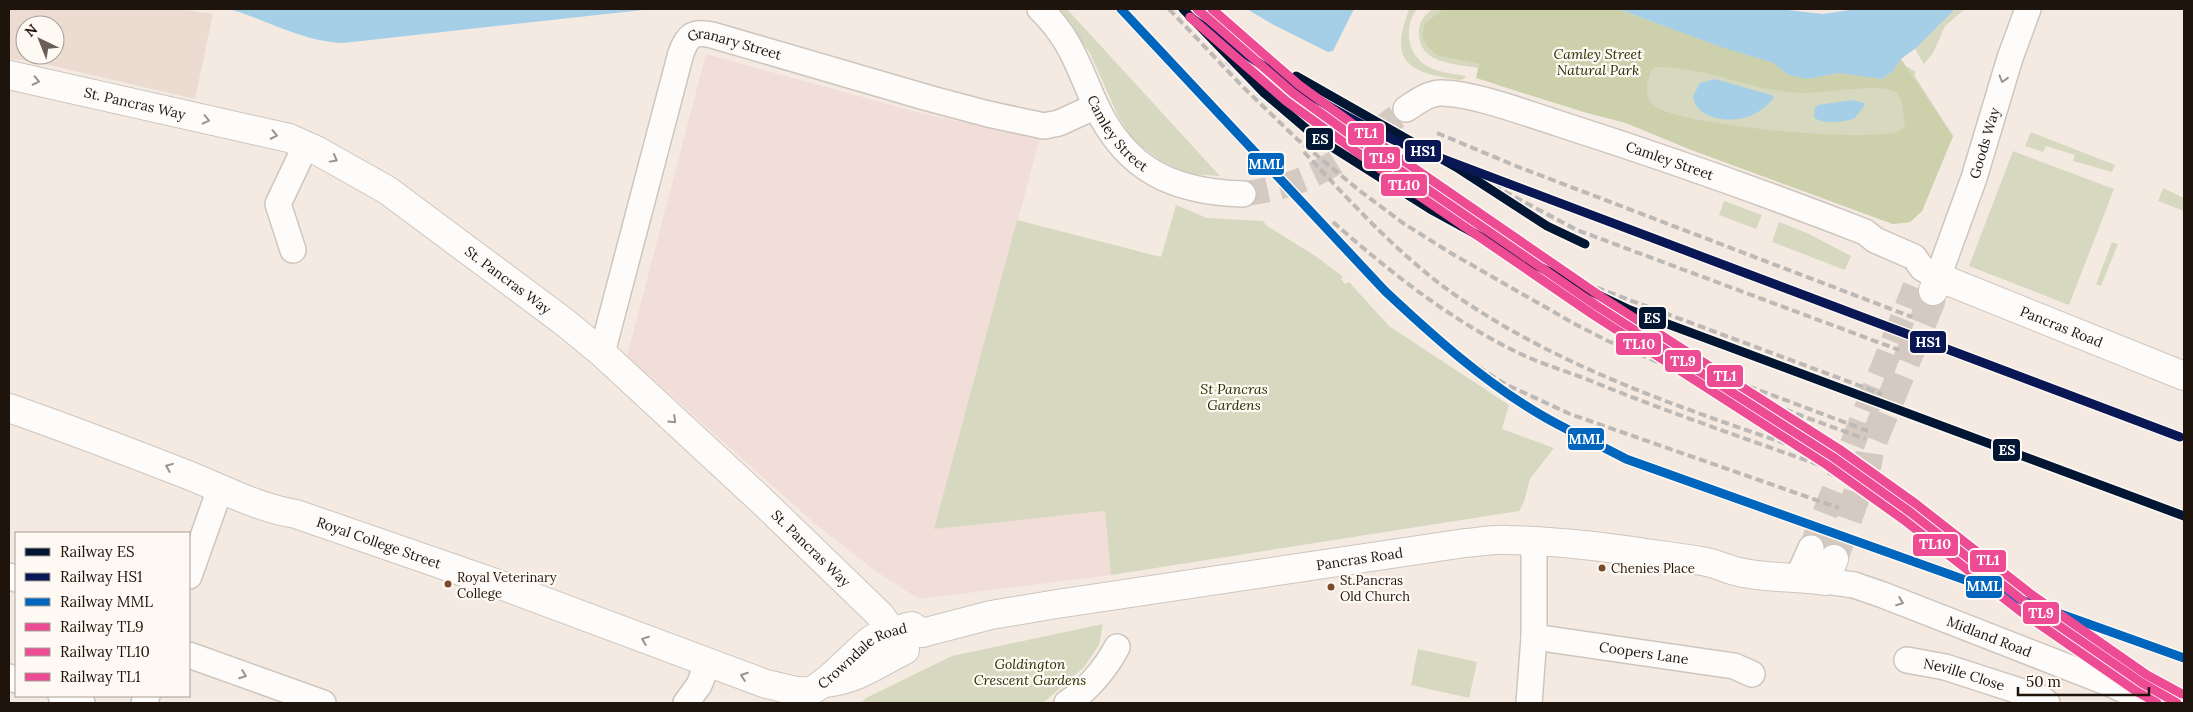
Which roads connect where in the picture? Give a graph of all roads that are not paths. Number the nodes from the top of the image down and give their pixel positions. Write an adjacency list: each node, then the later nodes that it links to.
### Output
1 (1040, 9): 4 (street, Camley Street)
2 (2028, 9): 9 (street, Goods Way, one-way to 9)
3 (9, 75): 6 (main road, St. Pancras Way, one-way to 6)
4 (1096, 106): 7 (street, Camley Street); 10 (street, Granary Street)
5 (1406, 109): 9 (street, Camley Street)
6 (306, 145): 8 (street); 10 (main road, St. Pancras Way, one-way to 10)
7 (1243, 194)
8 (293, 250)
9 (1927, 281): 11 (main road, Pancras Road)
10 (602, 352): 19 (main road, St. Pancras Way, one-way to 19)
11 (2184, 376)
12 (9, 408): 13 (main road, Royal College Street, one-way to 12)
13 (220, 489): 16 (street); 23 (main road, Royal College Street, one-way to 13)
14 (1534, 541): 15 (main road, Pancras Road); 17 (main road, Pancras Road); 18 (street)
15 (1823, 562): 28 (street, Midland Road, one-way to 28)
16 (190, 573)
17 (922, 632): 19 (main road, Crowndale Road)
18 (1534, 637): 24 (street, Coopers Lane); 32 (street)
19 (891, 644): 25 (main road, Crowndale Road); 25 (main road, Crowndale Road)
20 (1118, 647): 27 (street)
21 (190, 655): 30 (street, one-way to 30)
22 (1907, 660): 33 (street, Neville Close)
23 (708, 663): 25 (main road, Royal College Street, one-way to 23); 31 (street)
24 (1752, 674)
25 (817, 695)
26 (64, 697): 29 (street)
27 (1074, 702)
28 (2144, 702)
29 (82, 703)
30 (323, 703)
31 (686, 703)
32 (1529, 703)
33 (2047, 703)

